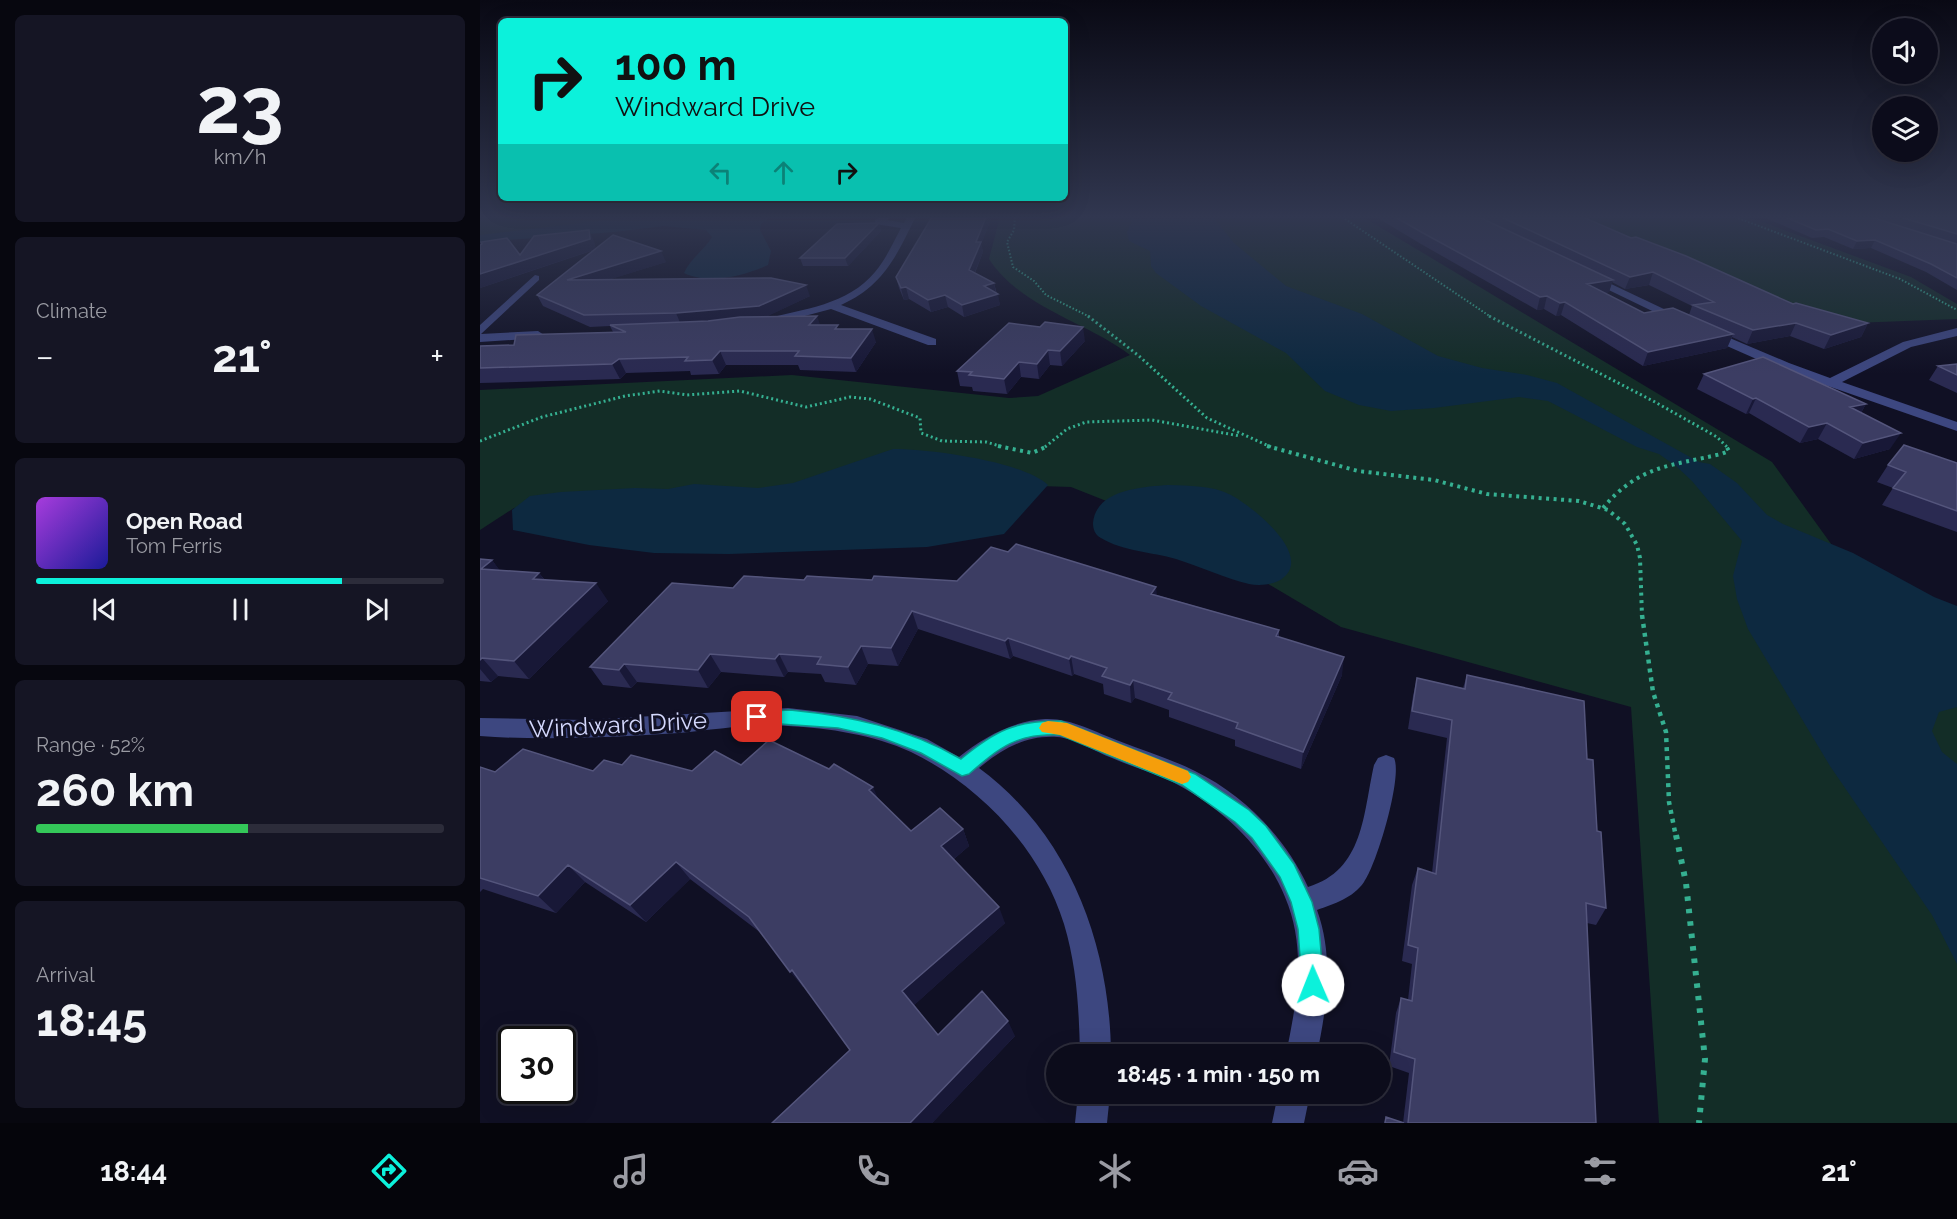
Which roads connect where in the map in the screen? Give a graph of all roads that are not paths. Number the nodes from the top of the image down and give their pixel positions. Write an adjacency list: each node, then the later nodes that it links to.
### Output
1 (882, 269): 4 (street)
2 (1574, 270): 11 (street)
3 (535, 278): 6 (street)
4 (830, 305): 5 (street); 10 (street)
5 (759, 322)
6 (480, 331)
7 (1957, 332): 11 (street)
8 (546, 335): 9 (street)
9 (480, 338)
10 (932, 342)
11 (1830, 383): 12 (street)
12 (1957, 427)
13 (480, 727): 15 (street, Windward Drive)
14 (1386, 765): 16 (street)
15 (962, 768): 16 (street); 17 (street, Windward Drive)
16 (1301, 902): 18 (street)
17 (1096, 1044)
18 (1304, 1044)
19 (1093, 1104): 21 (street)
20 (1292, 1104): 22 (street)
21 (1091, 1123)
22 (1288, 1123)

